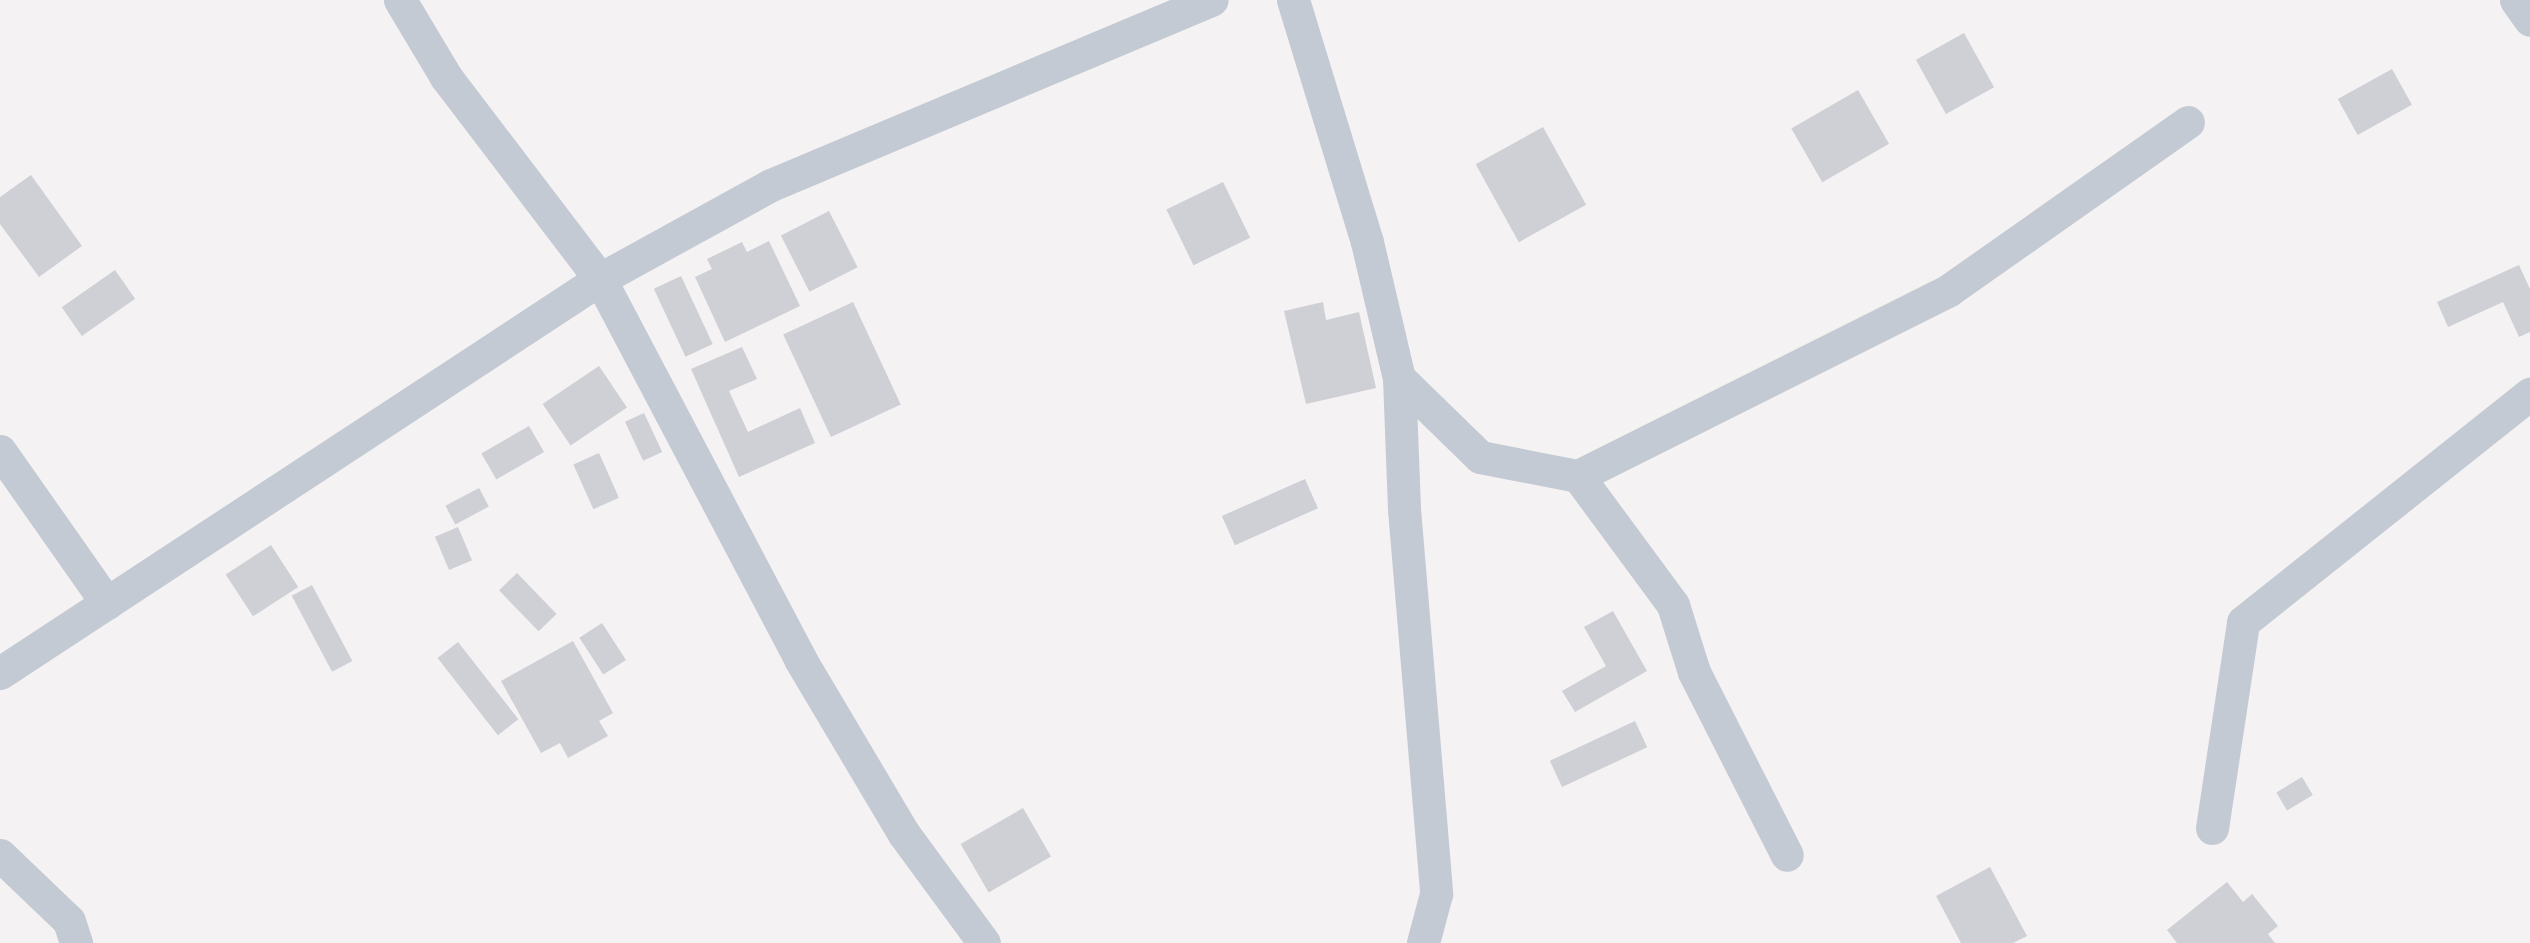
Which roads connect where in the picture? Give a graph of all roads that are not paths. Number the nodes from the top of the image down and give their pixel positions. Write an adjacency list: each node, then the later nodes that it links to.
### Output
1 (400, 0): 7 (street)
2 (1212, 0): 7 (street)
3 (1293, 0): 8 (street)
4 (2516, 0): 5 (street)
5 (2530, 20)
6 (2188, 122): 11 (street)
7 (600, 279): 12 (street); 18 (street)
8 (1399, 378): 11 (street); 19 (street)
9 (2530, 394): 14 (street)
10 (0, 451): 12 (street)
11 (1578, 476): 16 (street)
12 (107, 603): 13 (street)
13 (0, 673)
14 (2212, 828)
15 (0, 855): 17 (street)
16 (1787, 855)
17 (76, 943)
18 (984, 943)
19 (1423, 943)

